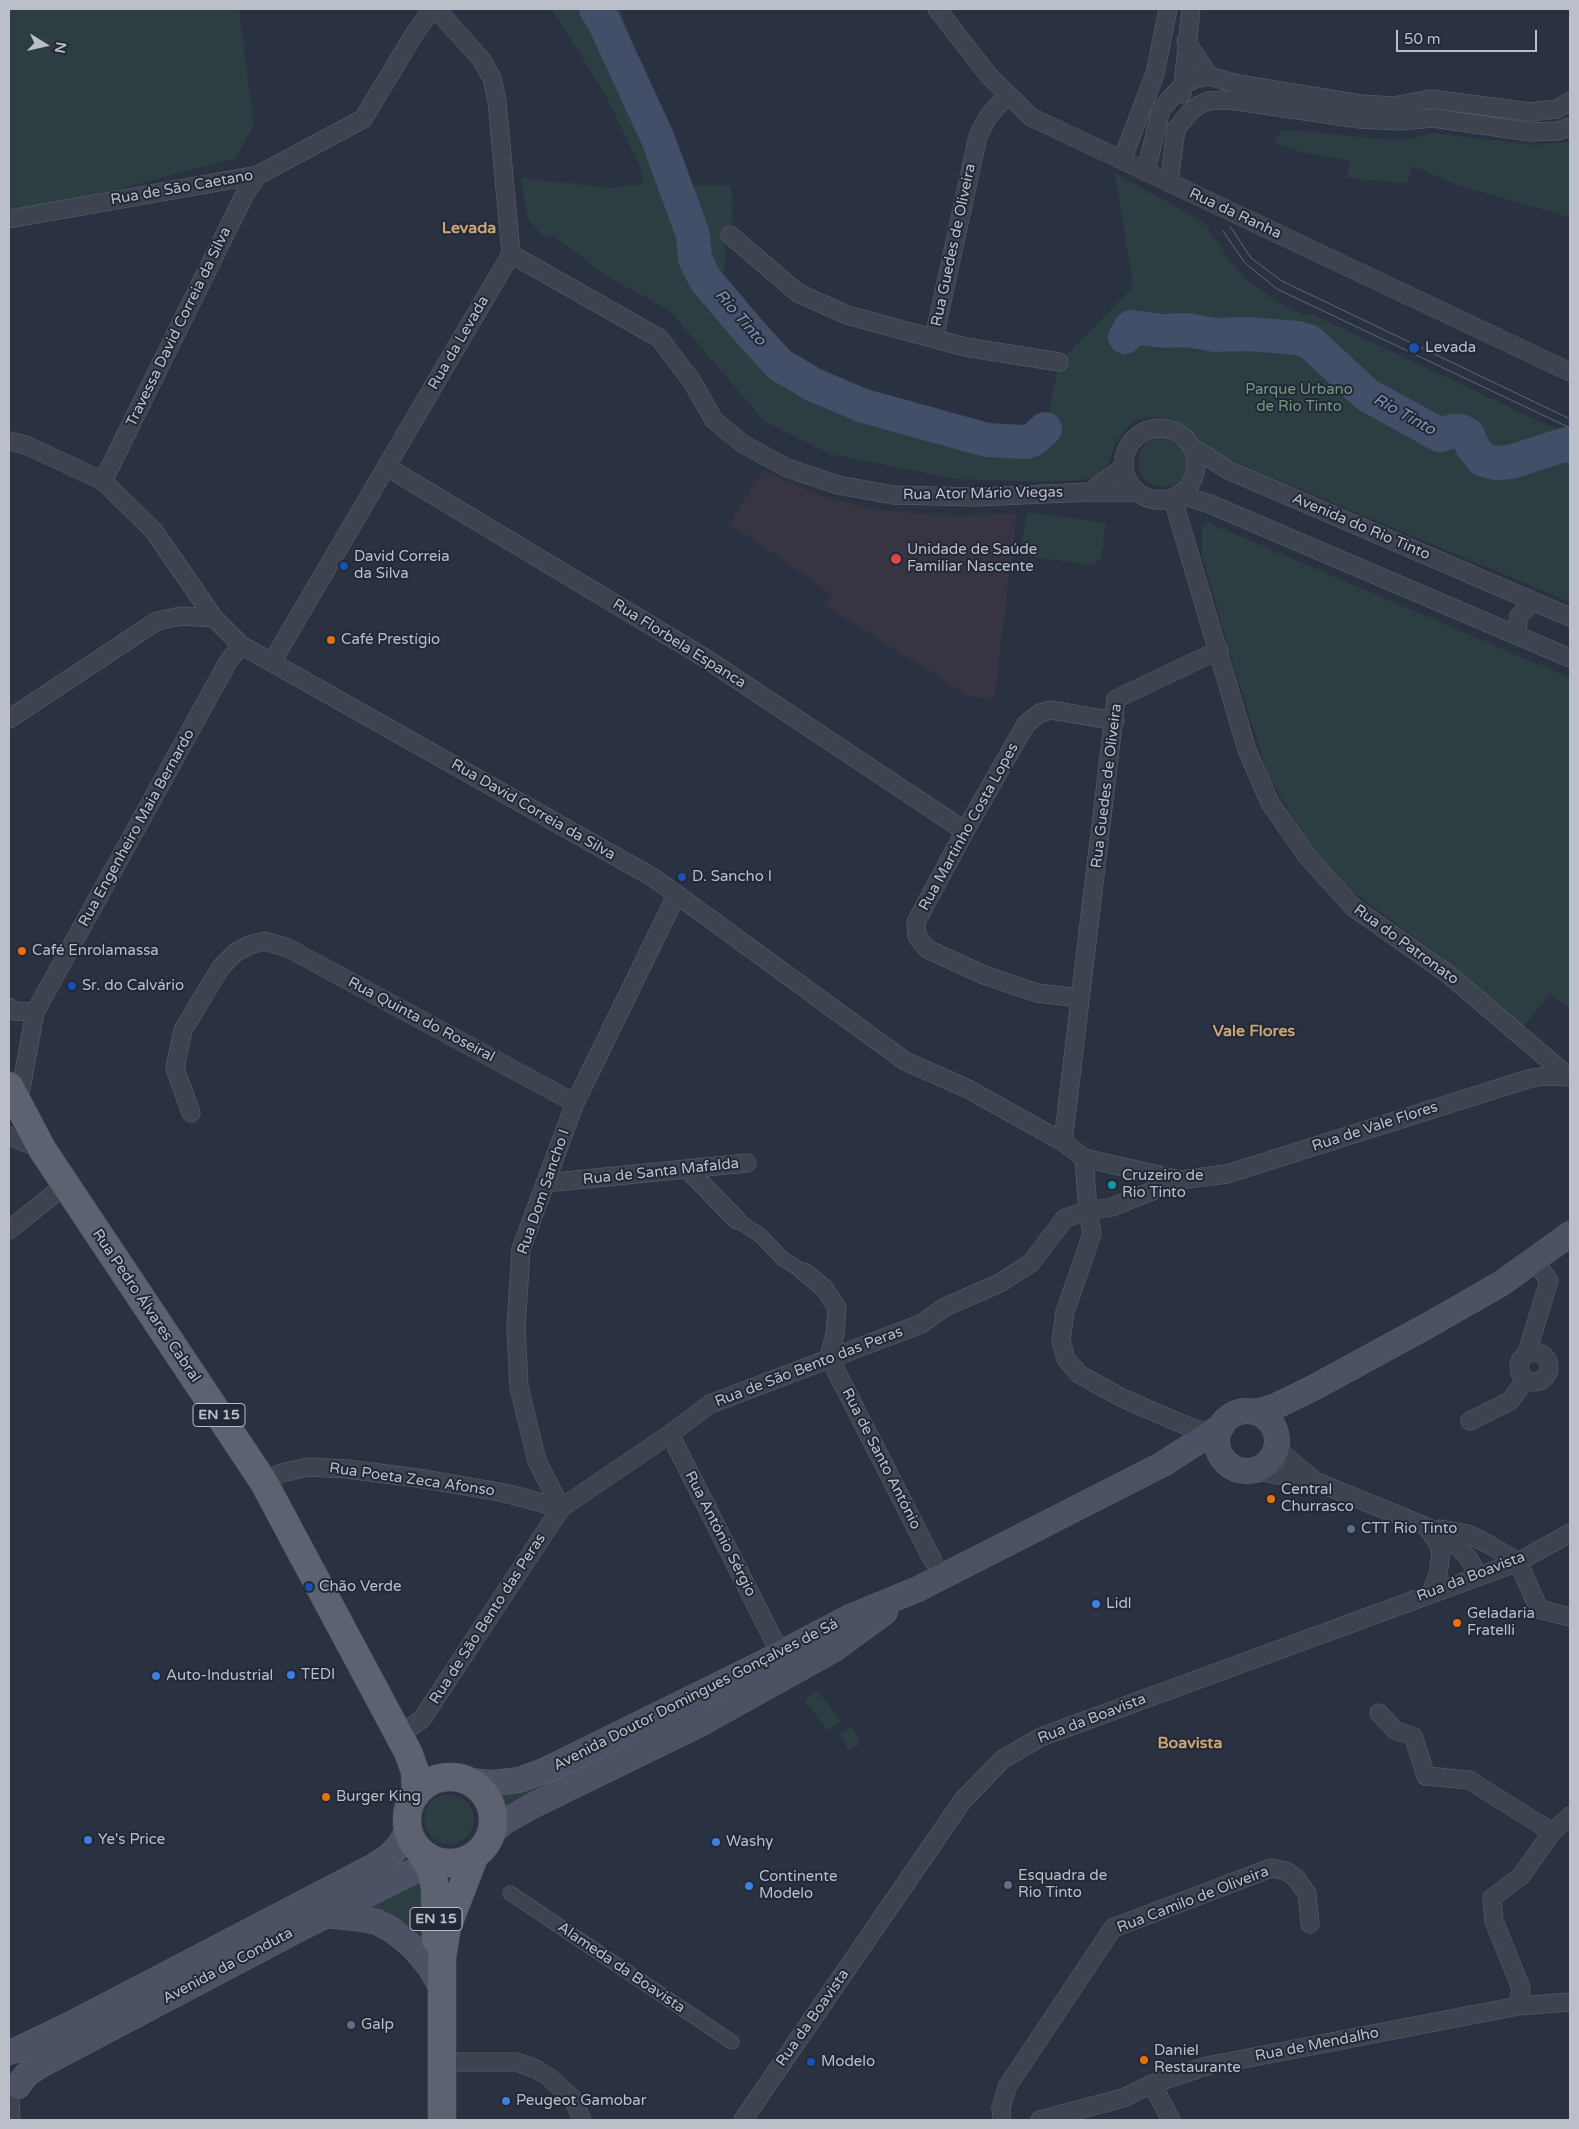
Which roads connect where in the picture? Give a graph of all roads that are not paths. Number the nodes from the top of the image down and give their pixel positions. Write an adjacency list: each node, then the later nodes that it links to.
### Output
1 (432, 9): 15 (street, Rua de São Caetano)
2 (436, 9): 19 (street)
3 (937, 9): 9 (street, Rua da Ranha)
4 (1168, 9): 13 (street)
5 (1191, 9): 6 (street)
6 (1186, 41): 7 (street); 8 (street)
7 (1209, 76): 8 (street); 10 (street)
8 (1183, 85): 12 (street); 14 (street)
9 (1008, 96): 13 (street, Rua da Ranha); 20 (street, Rua Guedes de Oliveira)
10 (1570, 101)
11 (1570, 127): 12 (street)
12 (1176, 129): 16 (street)
13 (1122, 160): 14 (street, Rua da Ranha)
14 (1146, 171): 16 (street, Rua da Ranha)
15 (258, 175): 17 (street, Rua de São Caetano); 27 (street, Travessa David Correia da Silva)
16 (1169, 183): 22 (street, Rua da Ranha)
17 (9, 219)
18 (730, 235): 20 (street)
19 (512, 254): 25 (street, Rua da Levada); 28 (street, Rua Ator Mário Viegas)
20 (934, 338): 21 (street, Rua Guedes de Oliveira)
21 (1059, 362)
22 (1570, 372)
23 (9, 441): 27 (street, Rua David Correia da Silva)
24 (1192, 447): 26 (street); 30 (street); 31 (street, Avenida do Rio Tinto)
25 (387, 467): 38 (street, Rua da Levada); 41 (street, Rua Florbela Espanca)
26 (1124, 468): 28 (street); 29 (street)
27 (103, 481): 33 (street, Rua David Correia da Silva)
28 (1090, 492): 29 (street, Rua Ator Mário Viegas)
29 (1137, 492): 30 (street)
30 (1176, 496): 34 (street); 36 (street)
31 (1533, 601): 32 (street, Avenida do Rio Tinto); 34 (street)
32 (1570, 617)
33 (214, 618): 35 (street, Rua David Correia da Silva); 39 (street)
34 (1516, 634): 37 (street)
35 (241, 645): 38 (street, Rua David Correia da Silva); 45 (street, Rua Engenheiro Maia Bernardo)
36 (1218, 650): 40 (street, Rua Guedes de Oliveira); 46 (street, Rua do Patronato)
37 (1570, 658)
38 (272, 662): 42 (street, Rua David Correia da Silva)
39 (9, 719)
40 (1114, 721): 41 (street, Rua Martinho Costa Lopes); 43 (street, Rua Guedes de Oliveira)
41 (965, 831): 43 (street, Rua Martinho Costa Lopes)
42 (677, 894): 48 (street, Rua Dom Sancho I); 51 (street, Rua David Correia da Silva)
43 (1080, 998): 51 (street, Rua Guedes de Oliveira)
44 (9, 1007): 45 (street)
45 (35, 1012): 47 (street, Rua Engenheiro Maia Bernardo)
46 (1570, 1072): 56 (street, Rua de Vale Flores)
47 (11, 1100): 52 (main road, Rua Pedro Álvares Cabral / EN 15)
48 (575, 1103): 49 (street, Rua Quinta do Roseiral); 57 (street, Rua Dom Sancho I)
49 (191, 1113)
50 (9, 1136): 52 (street)
51 (1062, 1142): 53 (street, Rua David Correia da Silva)
52 (42, 1150): 58 (main road, Rua Pedro Álvares Cabral / EN 15)
53 (1084, 1158): 56 (street); 59 (street)
54 (747, 1163): 55 (street, Rua de Santa Mafalda)
55 (688, 1170): 57 (street, Rua de Santa Mafalda); 60 (street)
56 (1180, 1180): 59 (street, Rua de São Bento das Peras)
57 (545, 1183): 79 (street, Rua Dom Sancho I)
58 (65, 1185): 61 (street); 77 (main road, Rua Pedro Álvares Cabral / EN 15)
59 (1088, 1211): 66 (street, Rua de São Bento das Peras); 71 (street)
60 (737, 1220): 64 (street)
61 (9, 1230)
62 (1570, 1234): 63 (main road)
63 (1534, 1261): 65 (street); 68 (main road)
64 (804, 1272): 66 (street)
65 (1530, 1353): 67 (street); 67 (street)
66 (829, 1358): 72 (street, Rua de São Bento das Peras); 82 (street, Rua de Santo António)
67 (1525, 1380): 70 (street)
68 (1313, 1388): 69 (main road, Avenida Doutor Domingues Gonçalves de Sá); 73 (main road)
69 (1254, 1412): 71 (main road, Avenida Doutor Domingues Gonçalves de Sá); 73 (main road)
70 (1470, 1421)
71 (1217, 1429): 74 (main road); 75 (main road, Avenida Doutor Domingues Gonçalves de Sá)
72 (670, 1434): 79 (street, Rua de São Bento das Peras); 89 (street, Rua António Sérgio)
73 (1276, 1437): 76 (main road); 78 (street)
74 (1225, 1461): 75 (main road, Avenida Doutor Domingues Gonçalves de Sá); 76 (main road, Avenida Doutor Domingues Gonçalves de Sá)
75 (1163, 1464): 85 (main road, Avenida Doutor Domingues Gonçalves de Sá)
76 (1251, 1470): 78 (street)
77 (263, 1482): 79 (street, Rua Poeta Zeca Afonso); 92 (main road, Rua Pedro Álvares Cabral / EN 15)
78 (1317, 1482): 80 (street)
79 (561, 1508): 92 (street, Rua de São Bento das Peras)
80 (1427, 1527): 83 (street); 84 (street); 86 (street)
81 (1570, 1533): 83 (street, Rua da Boavista)
82 (933, 1561)
83 (1518, 1562): 84 (street, Rua da Boavista); 88 (street)
84 (1479, 1576): 86 (street, Rua da Boavista)
85 (918, 1589): 87 (main road, Avenida Doutor Domingues Gonçalves de Sá); 89 (main road, Avenida Doutor Domingues Gonçalves de Sá)
86 (1430, 1593): 115 (street, Rua da Boavista)
87 (892, 1607): 89 (street); 91 (main road, Avenida Doutor Domingues Gonçalves de Sá)
88 (1570, 1618)
89 (778, 1648): 91 (street); 93 (main road, Avenida Doutor Domingues Gonçalves de Sá)
90 (1379, 1713): 97 (street)
91 (702, 1723): 98 (main road, Avenida Doutor Domingues Gonçalves de Sá)
92 (400, 1735): 93 (main road, Rua Pedro Álvares Cabral / EN 15); 94 (main road, Rua Pedro Álvares Cabral / EN 15)
93 (462, 1779): 94 (main road); 98 (main road, EN 15)
94 (416, 1793): 96 (main road, EN 15)
95 (1570, 1816): 97 (street)
96 (407, 1832): 100 (main road, EN 15); 108 (main road, Avenida da Conduta)
97 (1552, 1832): 106 (street)
98 (491, 1833): 99 (main road, EN 15)
99 (474, 1857): 100 (main road); 104 (main road, EN 15)
100 (433, 1862): 102 (main road, Avenida da Conduta); 104 (main road, EN 15)
101 (510, 1893): 107 (street, Alameda da Boavista)
102 (326, 1915): 104 (main road); 112 (main road, Avenida da Conduta)
103 (1310, 1924): 116 (street, Rua Camilo de Oliveira)
104 (441, 1987): 110 (main road, EN 15)
105 (1570, 2002): 106 (street, Rua de Mendalho)
106 (1518, 2006): 111 (street, Rua de Mendalho)
107 (732, 2042)
108 (9, 2052)
109 (9, 2056): 112 (main road)
110 (441, 2062): 113 (main road, EN 15); 114 (street)
111 (1152, 2084): 117 (street, Rua de Mendalho); 118 (street)
112 (12, 2102)
113 (442, 2120)
114 (582, 2120)
115 (744, 2120)
116 (1002, 2120)
117 (1040, 2120)
118 (1170, 2120)

